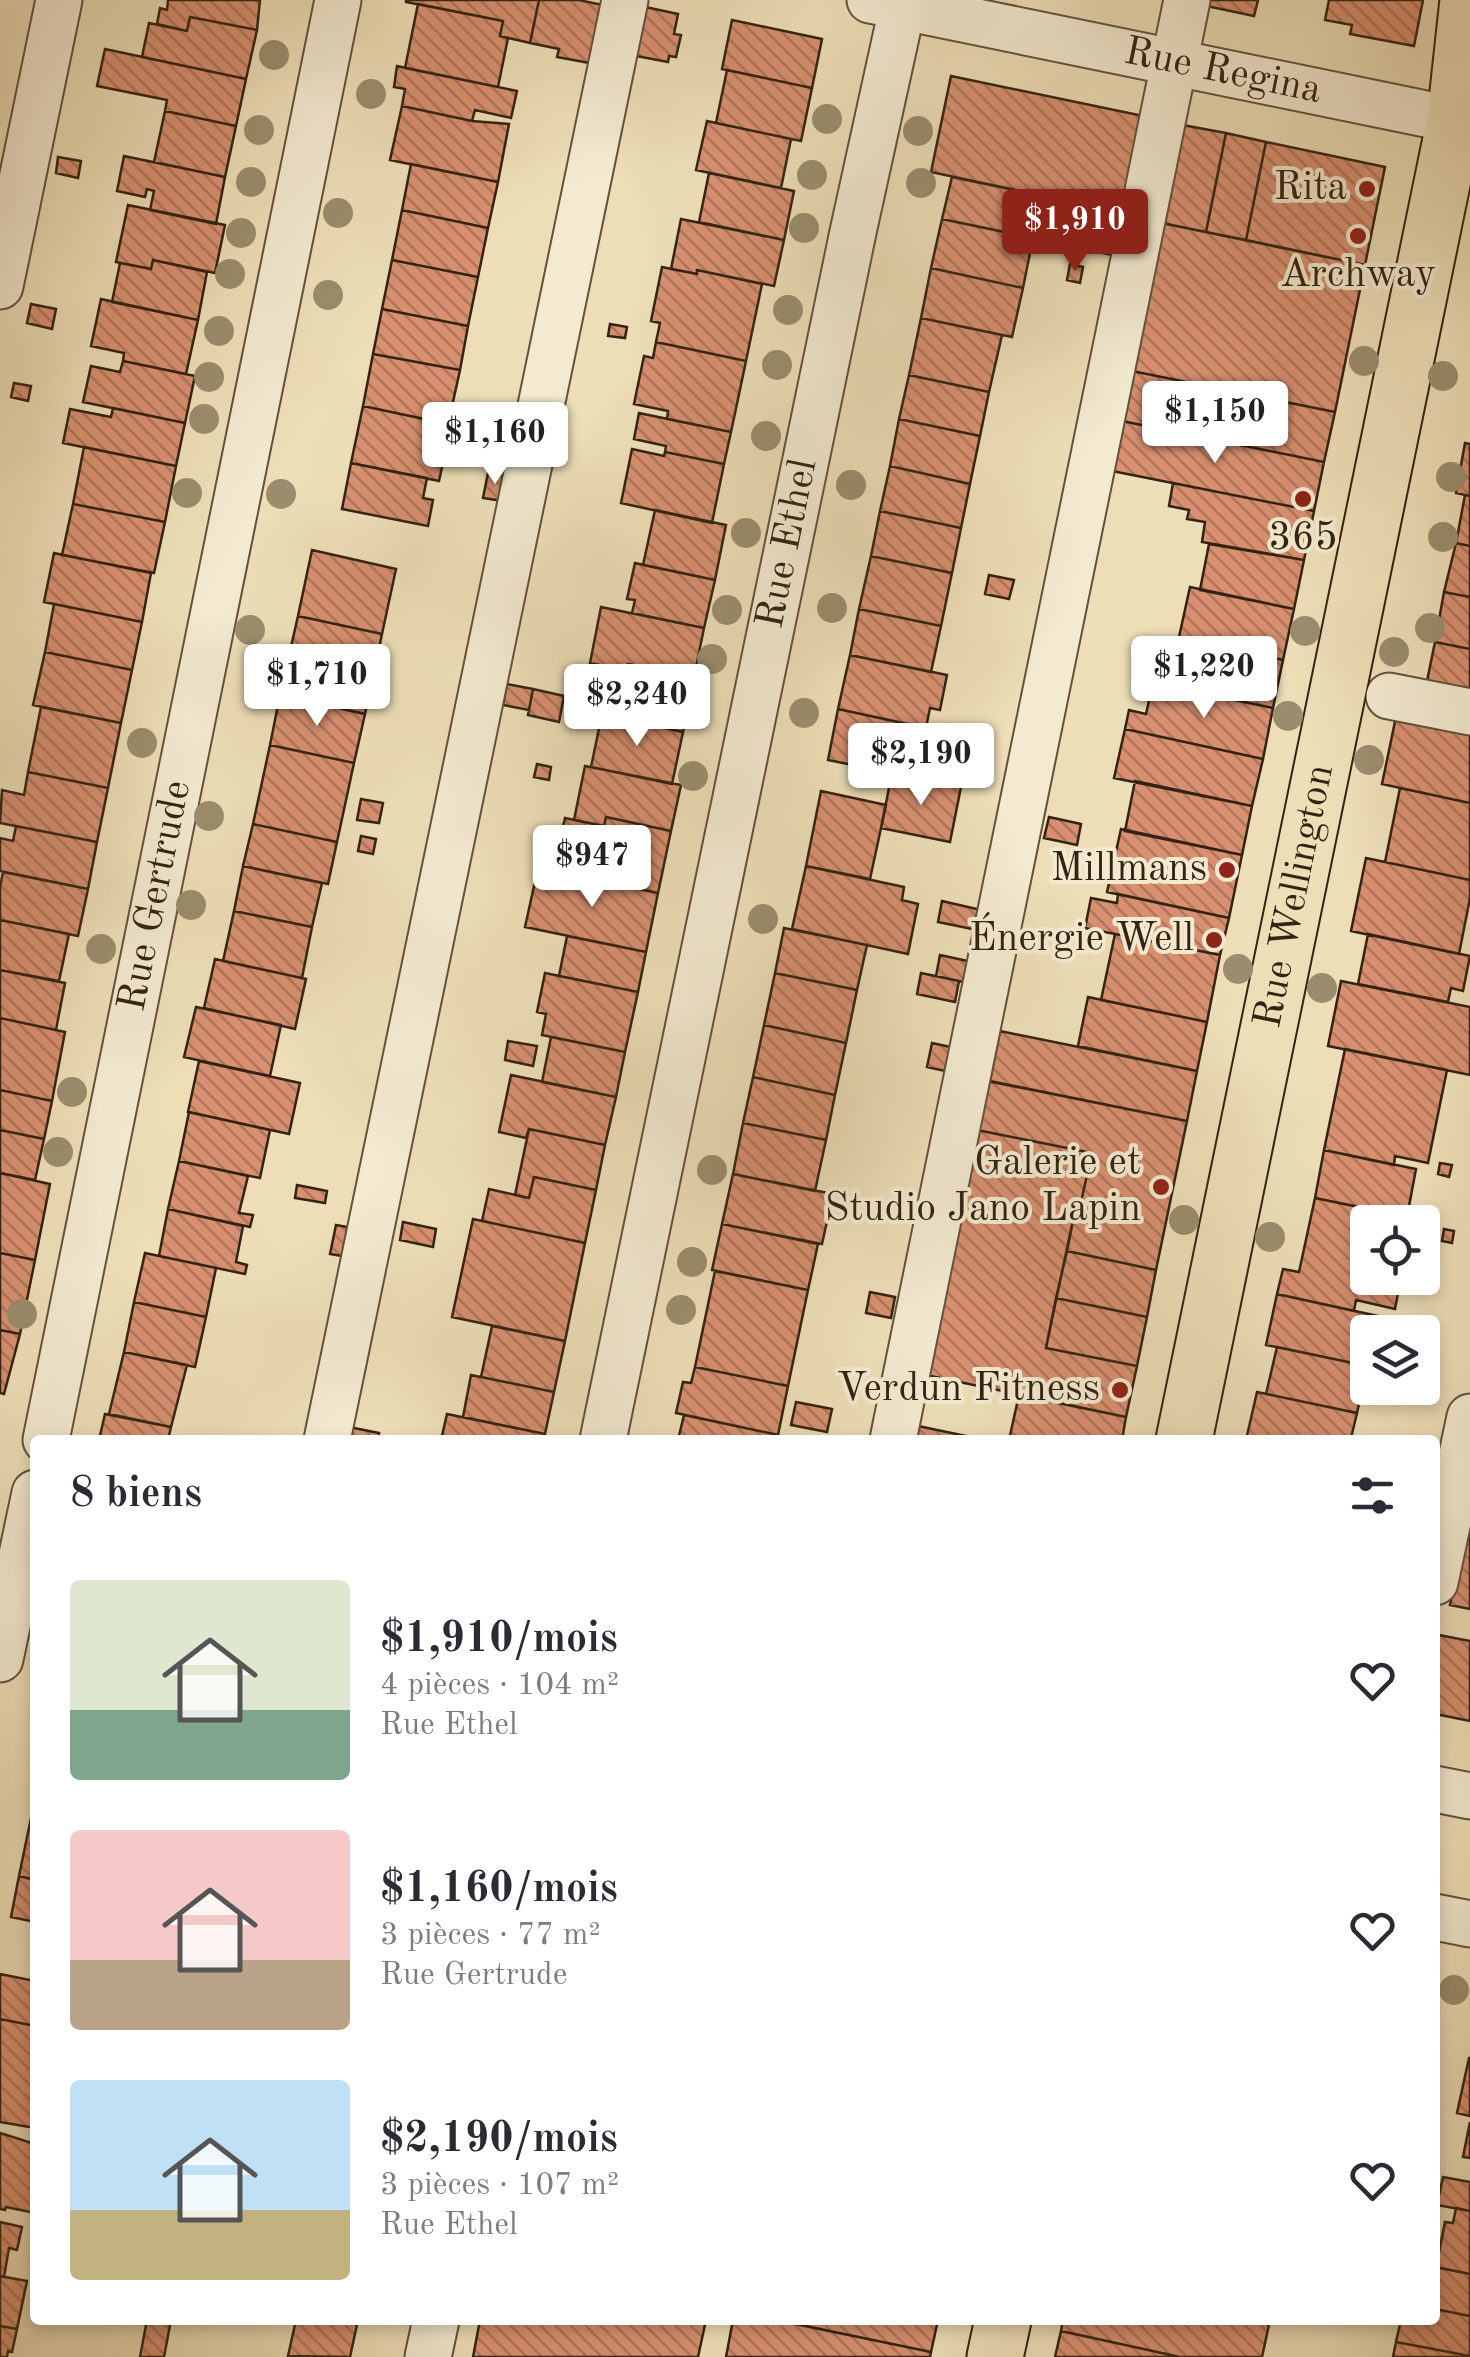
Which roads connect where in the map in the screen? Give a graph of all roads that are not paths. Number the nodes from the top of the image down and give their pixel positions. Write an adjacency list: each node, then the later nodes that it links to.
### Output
1 (59, 0): 9 (street)
2 (338, 0): 13 (street, Rue Gertrude)
3 (625, 0): 14 (street)
4 (1188, 0): 7 (street)
5 (1468, 0): 8 (main road, Rue Wellington)
6 (892, 2): 7 (street, Rue Regina); 15 (street, Rue Ethel)
7 (1174, 62): 8 (street, Rue Regina); 16 (street)
8 (1463, 101): 17 (main road, Rue Wellington)
9 (0, 286)
10 (1389, 696): 11 (street)
11 (1470, 712)
12 (1470, 1417): 18 (street)
13 (47, 1435)
14 (327, 1435)
15 (604, 1435)
16 (895, 1435)
17 (1185, 1435)
18 (1464, 1478): 20 (street)
19 (26, 1498): 21 (street)
20 (1440, 1564)
21 (0, 1660)
22 (1440, 1790): 23 (street)
23 (1470, 1796)
24 (1440, 1918): 25 (street)
25 (1470, 1924)
26 (435, 2325): 28 (street)
27 (1001, 2325): 29 (main road)
28 (428, 2357)
29 (995, 2357)

